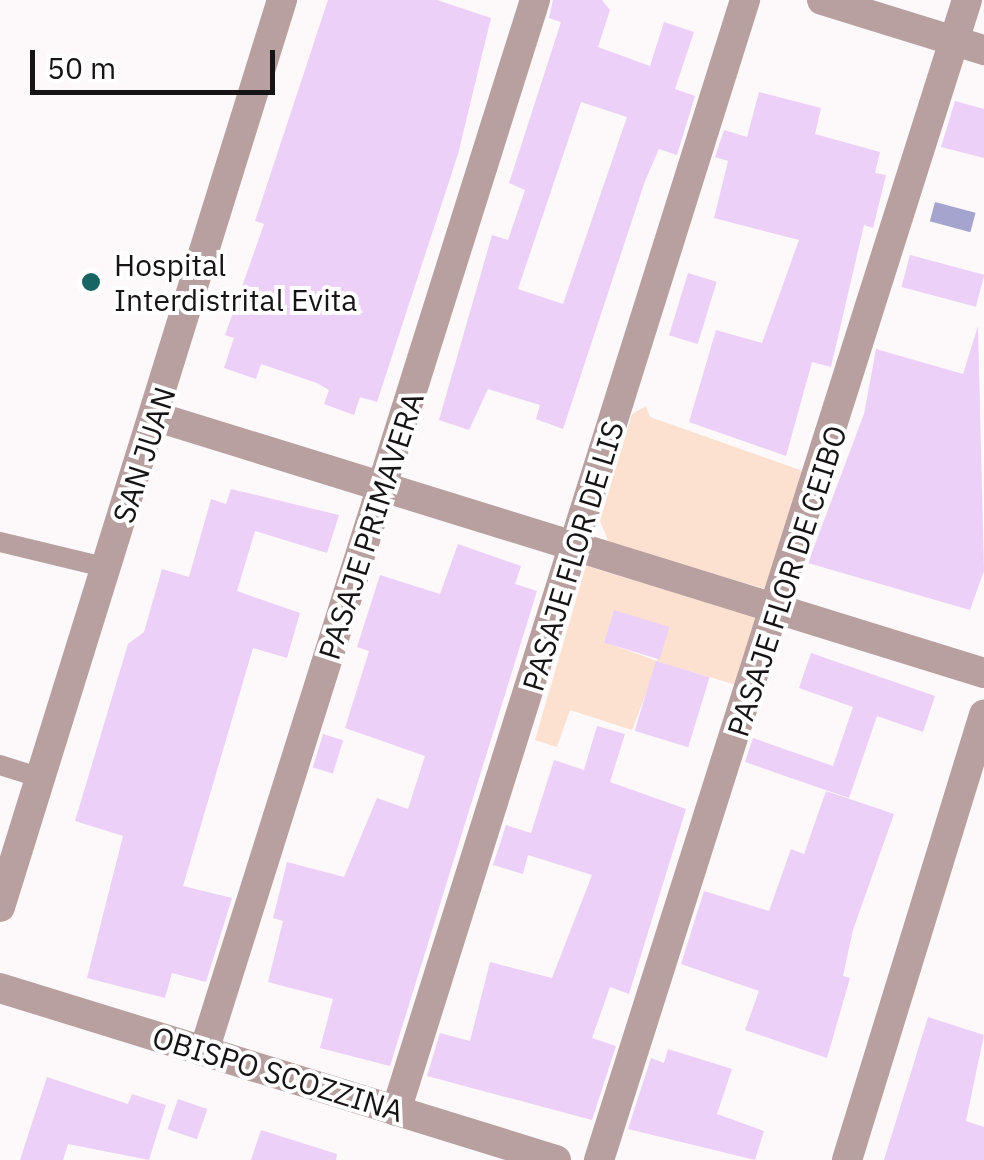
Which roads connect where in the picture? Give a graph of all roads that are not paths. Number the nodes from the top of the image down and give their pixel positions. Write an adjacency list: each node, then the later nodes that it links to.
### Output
1 (282, 0): 7 (street, SAN JUAN)
2 (535, 0): 8 (street, PASAJE PRIMAVERA)
3 (745, 0): 10 (street, PASAJE FLOR DE LIS)
4 (822, 0): 6 (street)
5 (967, 0): 6 (street, PASAJE FLOR DE CEIBO)
6 (970, 46): 12 (street, PASAJE FLOR DE CEIBO)
7 (157, 417): 8 (street); 11 (street, SAN JUAN)
8 (384, 487): 10 (street); 19 (street, PASAJE PRIMAVERA)
9 (0, 542): 11 (lane)
10 (577, 547): 12 (street); 20 (street, PASAJE FLOR DE LIS)
11 (108, 568): 16 (street, SAN JUAN)
12 (780, 609): 13 (street); 22 (street, PASAJE FLOR DE CEIBO)
13 (984, 673)
14 (984, 715): 23 (street)
15 (0, 765): 16 (lane)
16 (41, 778): 17 (street, SAN JUAN)
17 (0, 907)
18 (0, 988): 19 (street, OBISPO SCOZZINA)
19 (204, 1051): 20 (street, OBISPO SCOZZINA)
20 (396, 1110): 21 (street, OBISPO SCOZZINA)
21 (556, 1160)
22 (599, 1160)
23 (847, 1160)

